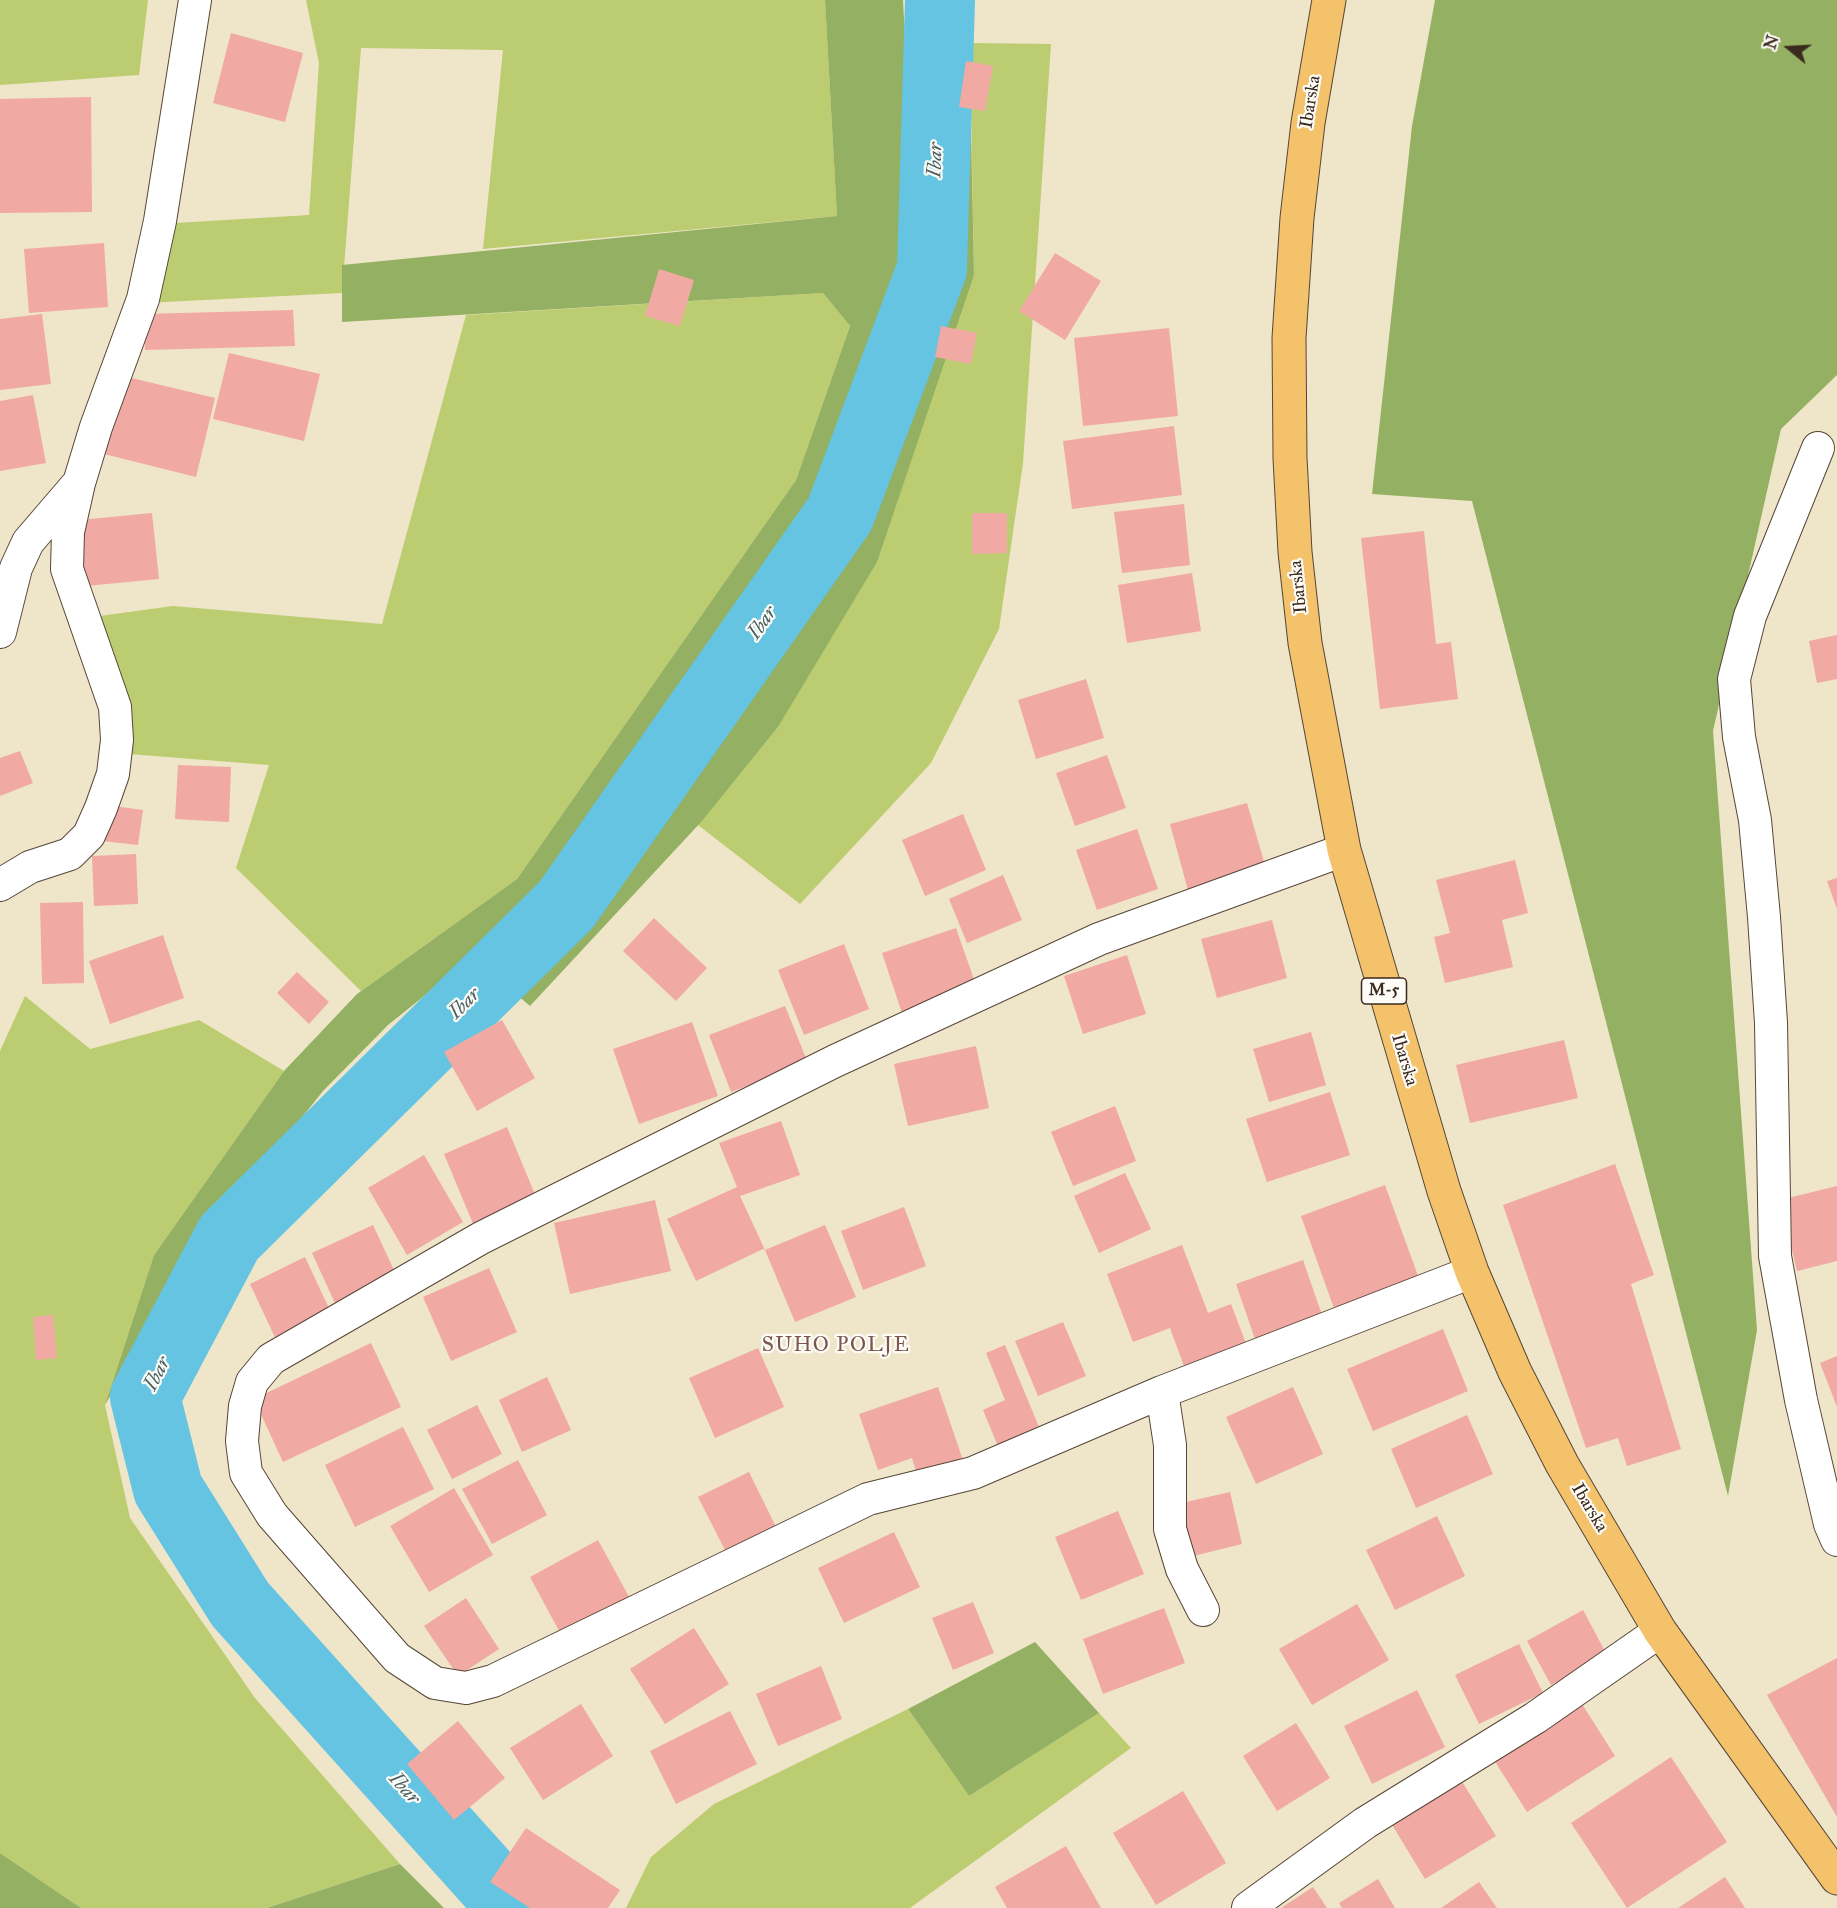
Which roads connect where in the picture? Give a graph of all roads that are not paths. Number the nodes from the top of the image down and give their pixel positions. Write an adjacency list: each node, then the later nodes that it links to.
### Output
1 (195, 0): 4 (street)
2 (1329, 0): 6 (main road, Ibarska / M-5)
3 (1818, 448): 10 (street)
4 (79, 483): 5 (street); 7 (street)
5 (0, 632)
6 (1344, 850): 8 (main road, Ibarska / M-5); 9 (street)
7 (0, 885)
8 (1472, 1272): 9 (street); 12 (main road, Ibarska / M-5)
9 (1162, 1392): 11 (street)
10 (1837, 1540)
11 (1203, 1610)
12 (1660, 1631): 13 (main road, Ibarska / M-5); 14 (street)
13 (1837, 1878)
14 (1248, 1908)

